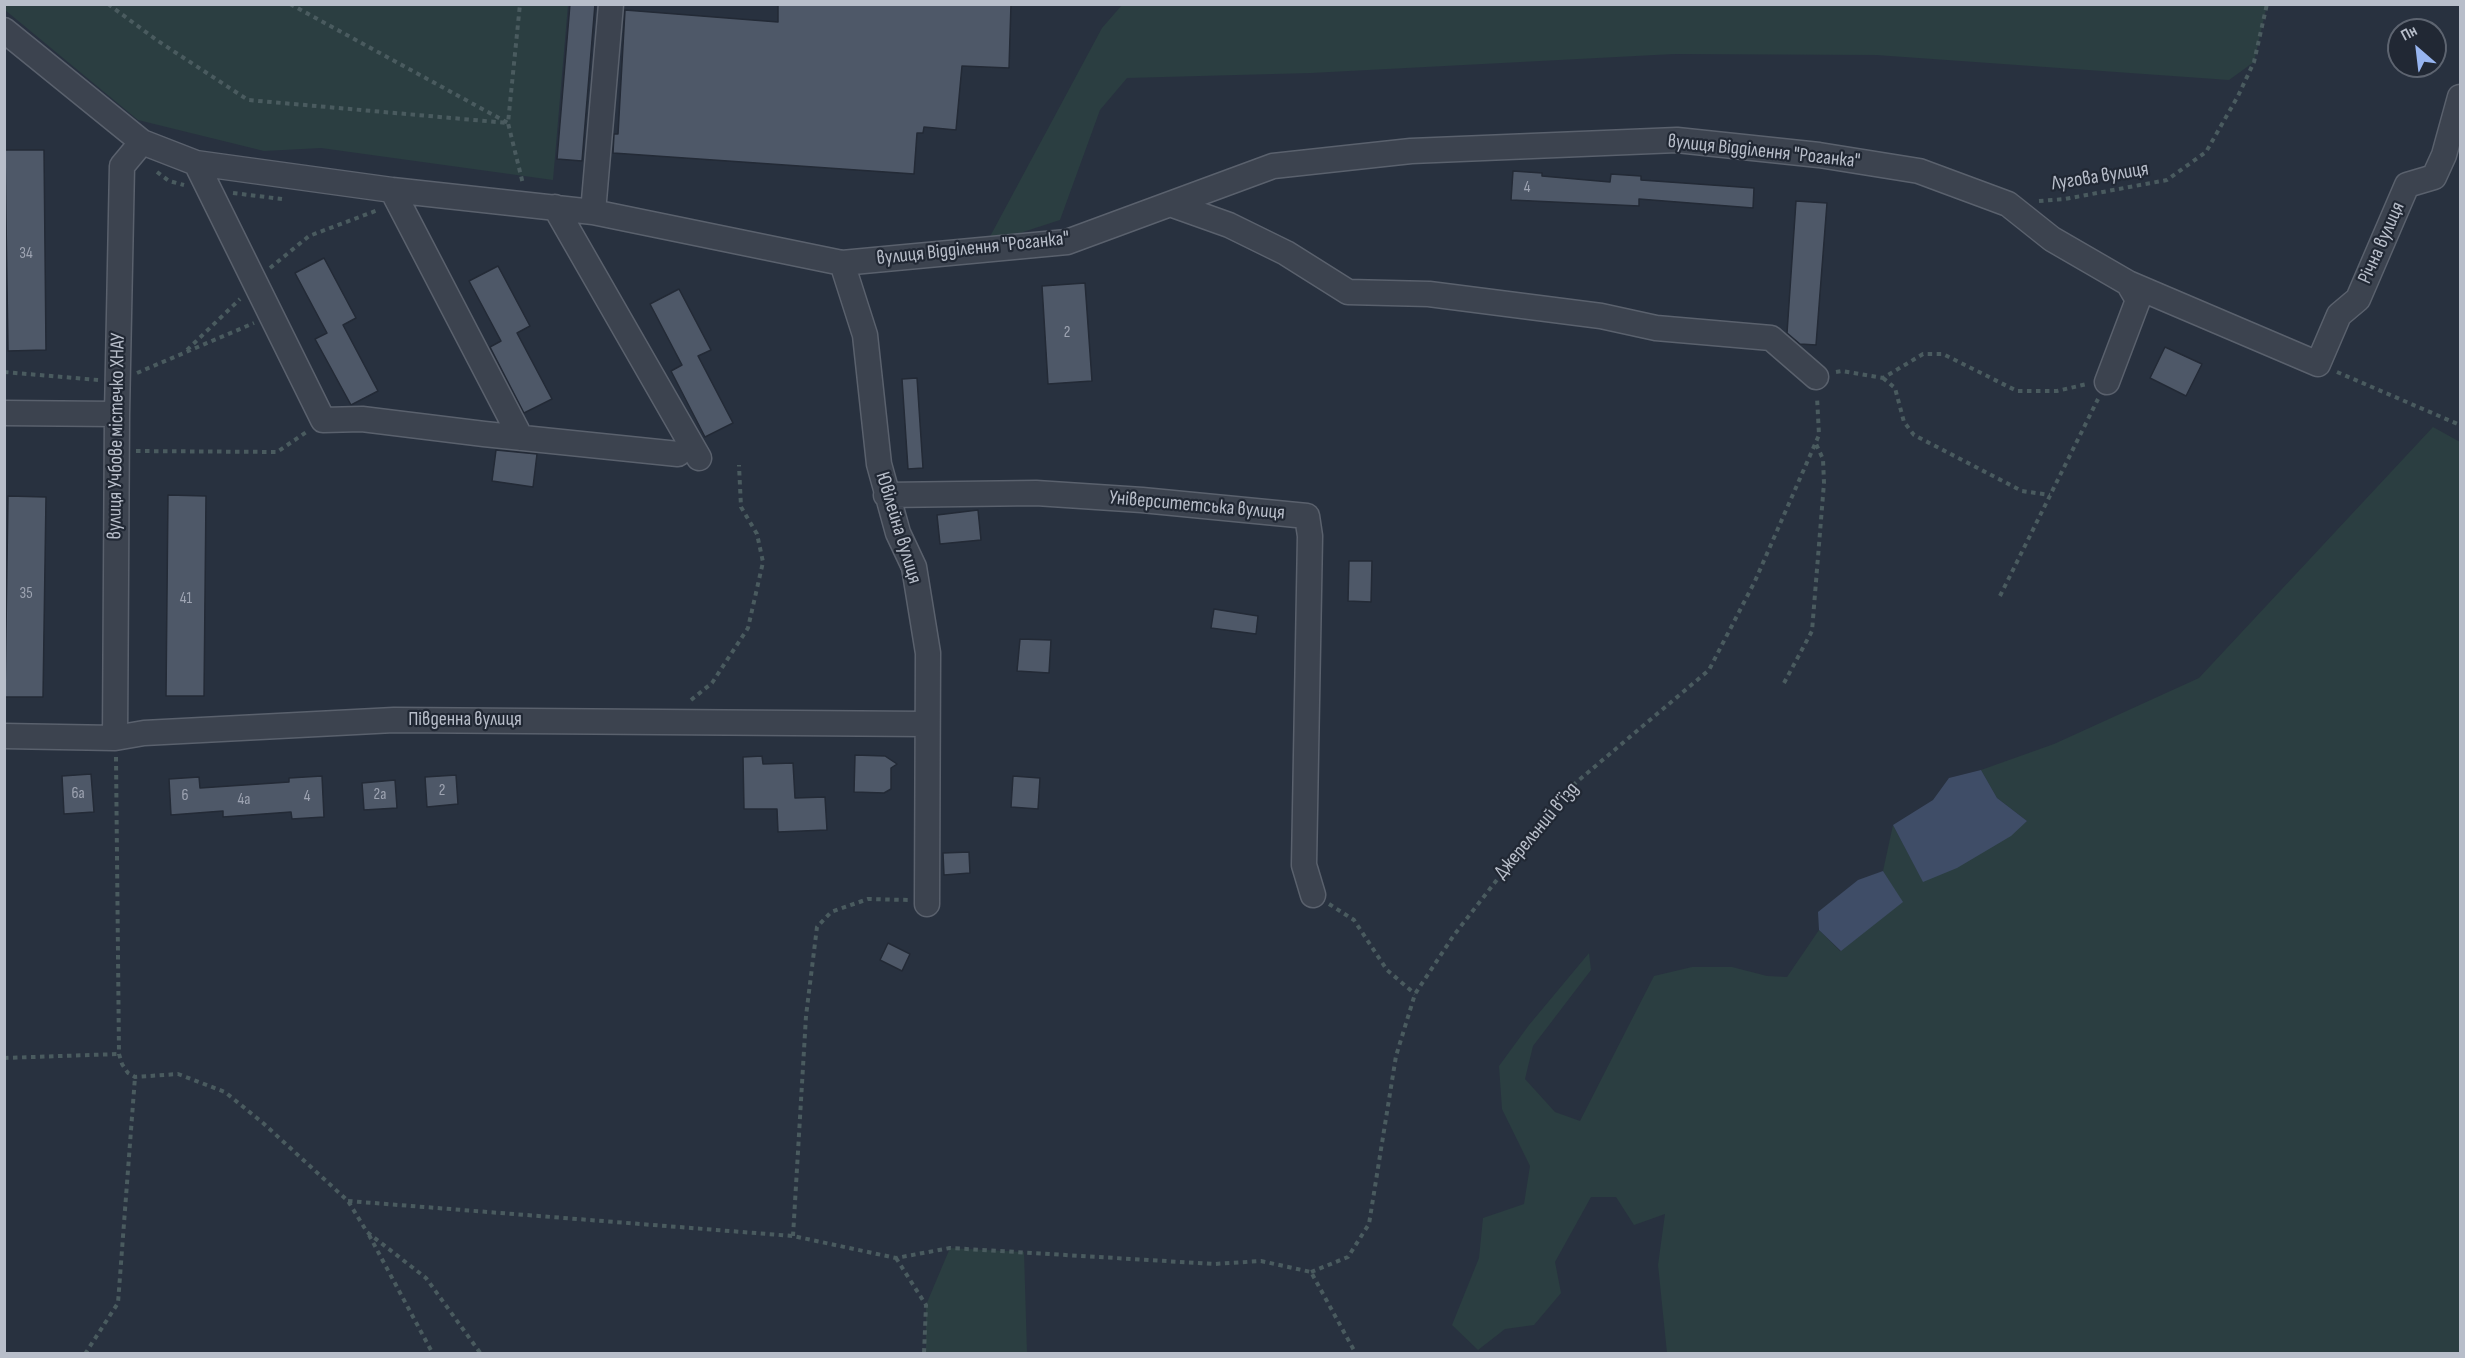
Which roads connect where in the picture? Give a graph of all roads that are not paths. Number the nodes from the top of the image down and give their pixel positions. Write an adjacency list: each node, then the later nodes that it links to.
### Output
1 (611, 4): 9 (street)
2 (4, 30): 4 (street, вулиця Відділення "Роганка")
3 (2460, 97): 12 (street, Річна вулиця)
4 (142, 142): 5 (street, вулиця Відділення "Роганка"); 16 (street, вулиця Учбове містечко ХНАУ)
5 (196, 163): 6 (street, вулиця Відділення "Роганка"); 17 (street)
6 (392, 190): 8 (street, вулиця Відділення "Роганка"); 17 (street)
7 (1170, 204): 10 (street, вулиця Відділення "Роганка"); 11 (street, вулиця Відділення "Роганка"); 13 (street)
8 (555, 207): 9 (street, вулиця Відділення "Роганка"); 17 (street)
9 (593, 212): 10 (street, вулиця Відділення "Роганка")
10 (842, 263): 18 (street, Ювілейна вулиця)
11 (2128, 283): 12 (street, вулиця Відділення "Роганка"); 14 (street)
12 (2318, 364)
13 (1816, 377)
14 (2107, 382)
15 (4, 413): 16 (street)
16 (117, 414): 21 (street, вулиця Учбове містечко ХНАУ)
17 (521, 438)
18 (886, 495): 19 (street, Ювілейна вулиця); 22 (street, Університетська вулиця)
19 (926, 724): 21 (street, Південна вулиця); 23 (street, Ювілейна вулиця)
20 (4, 736): 21 (street, Південна вулиця)
21 (116, 738)
22 (1313, 895)
23 (927, 904)

